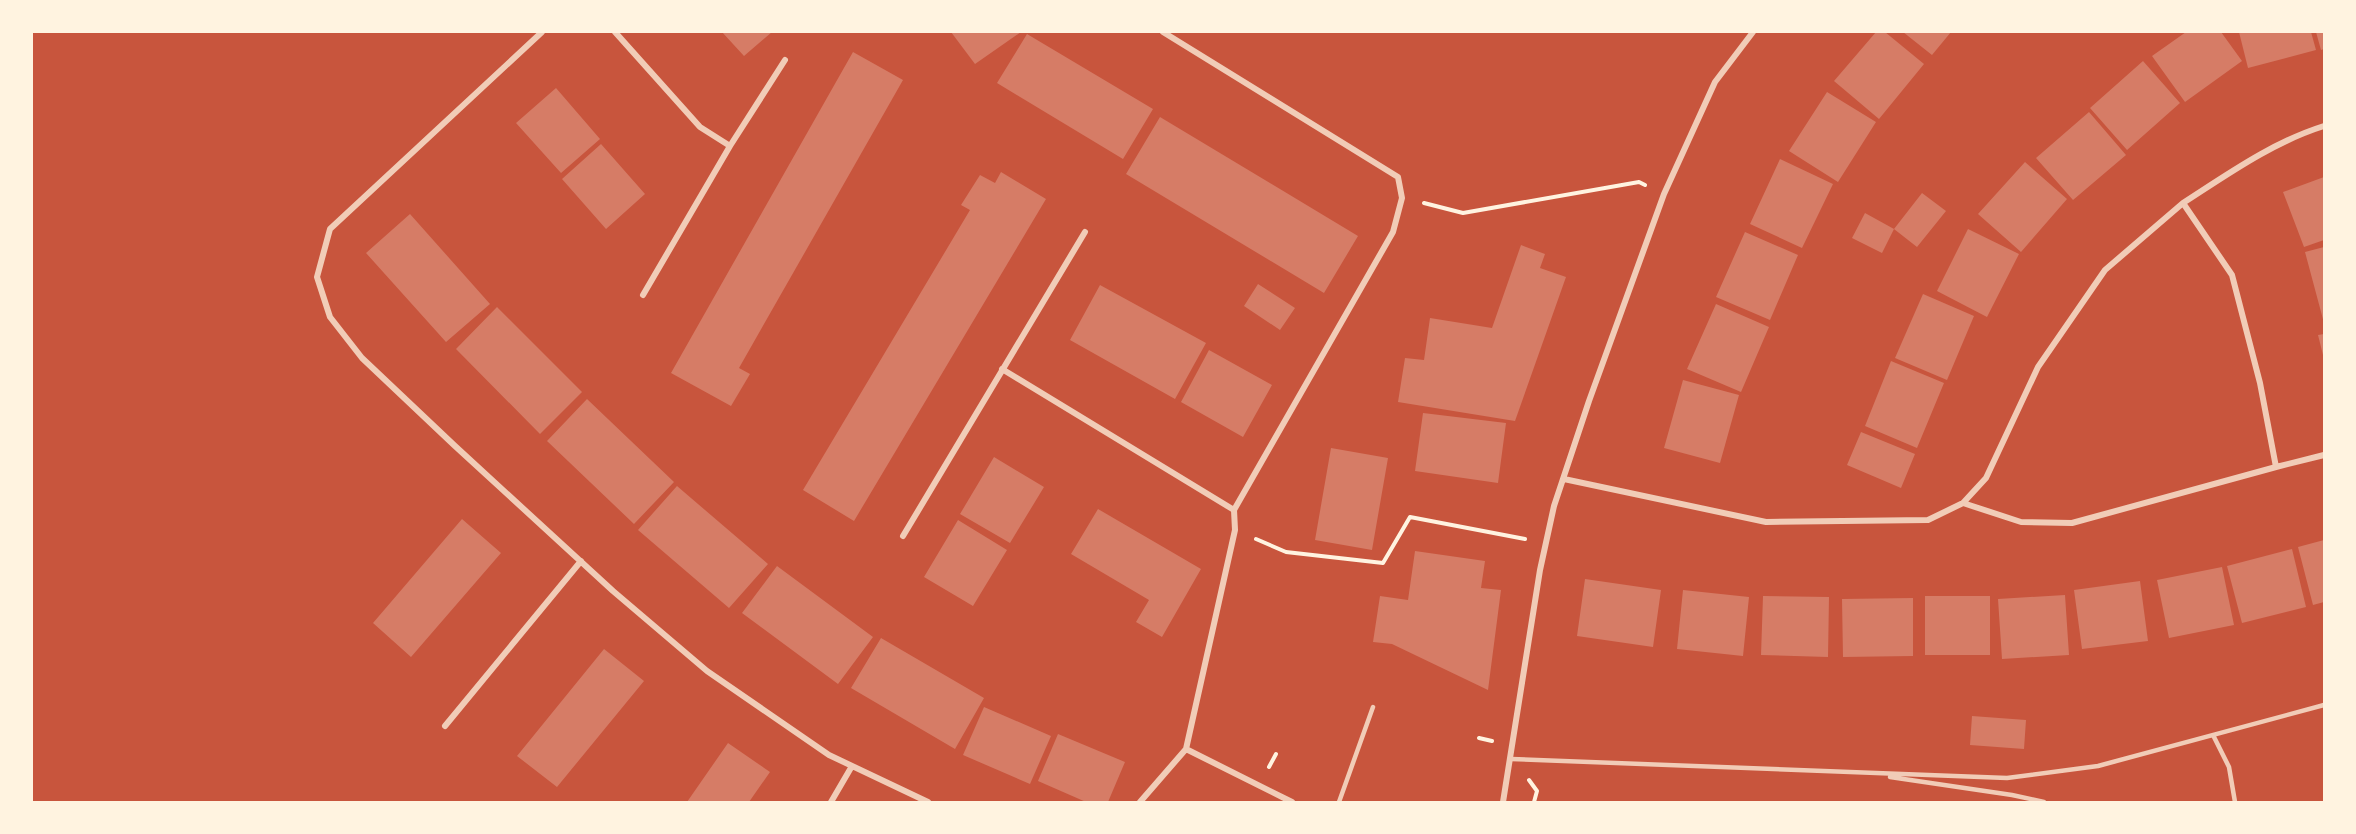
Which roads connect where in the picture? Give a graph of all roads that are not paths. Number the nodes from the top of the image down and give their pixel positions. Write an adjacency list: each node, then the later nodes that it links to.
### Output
1 (542, 32): 18 (street)
2 (615, 32): 7 (street)
3 (1163, 32): 16 (street)
4 (1753, 32): 14 (street)
5 (784, 60): 7 (street)
6 (2325, 126): 8 (street)
7 (730, 146): 10 (street)
8 (2183, 203): 13 (street); 15 (street)
9 (1085, 232): 11 (street)
10 (643, 295)
11 (1002, 369): 16 (street); 17 (street)
12 (2325, 454): 13 (street)
13 (2276, 467): 15 (street)
14 (1564, 479): 15 (street); 24 (street)
15 (1963, 503)
16 (1234, 510): 23 (street)
17 (903, 536)
18 (581, 561): 21 (street); 25 (street)
19 (2325, 705): 22 (lane)
20 (1373, 707): 31 (lane)
21 (446, 726)
22 (2213, 735): 26 (lane); 34 (lane)
23 (1186, 749): 29 (street); 30 (street)
24 (1510, 759): 26 (lane); 32 (street)
25 (852, 766): 27 (street); 28 (street)
26 (1869, 774): 33 (lane)
27 (831, 802)
28 (928, 802)
29 (1140, 802)
30 (1292, 802)
31 (1339, 802)
32 (1503, 802)
33 (2044, 802)
34 (2235, 802)

